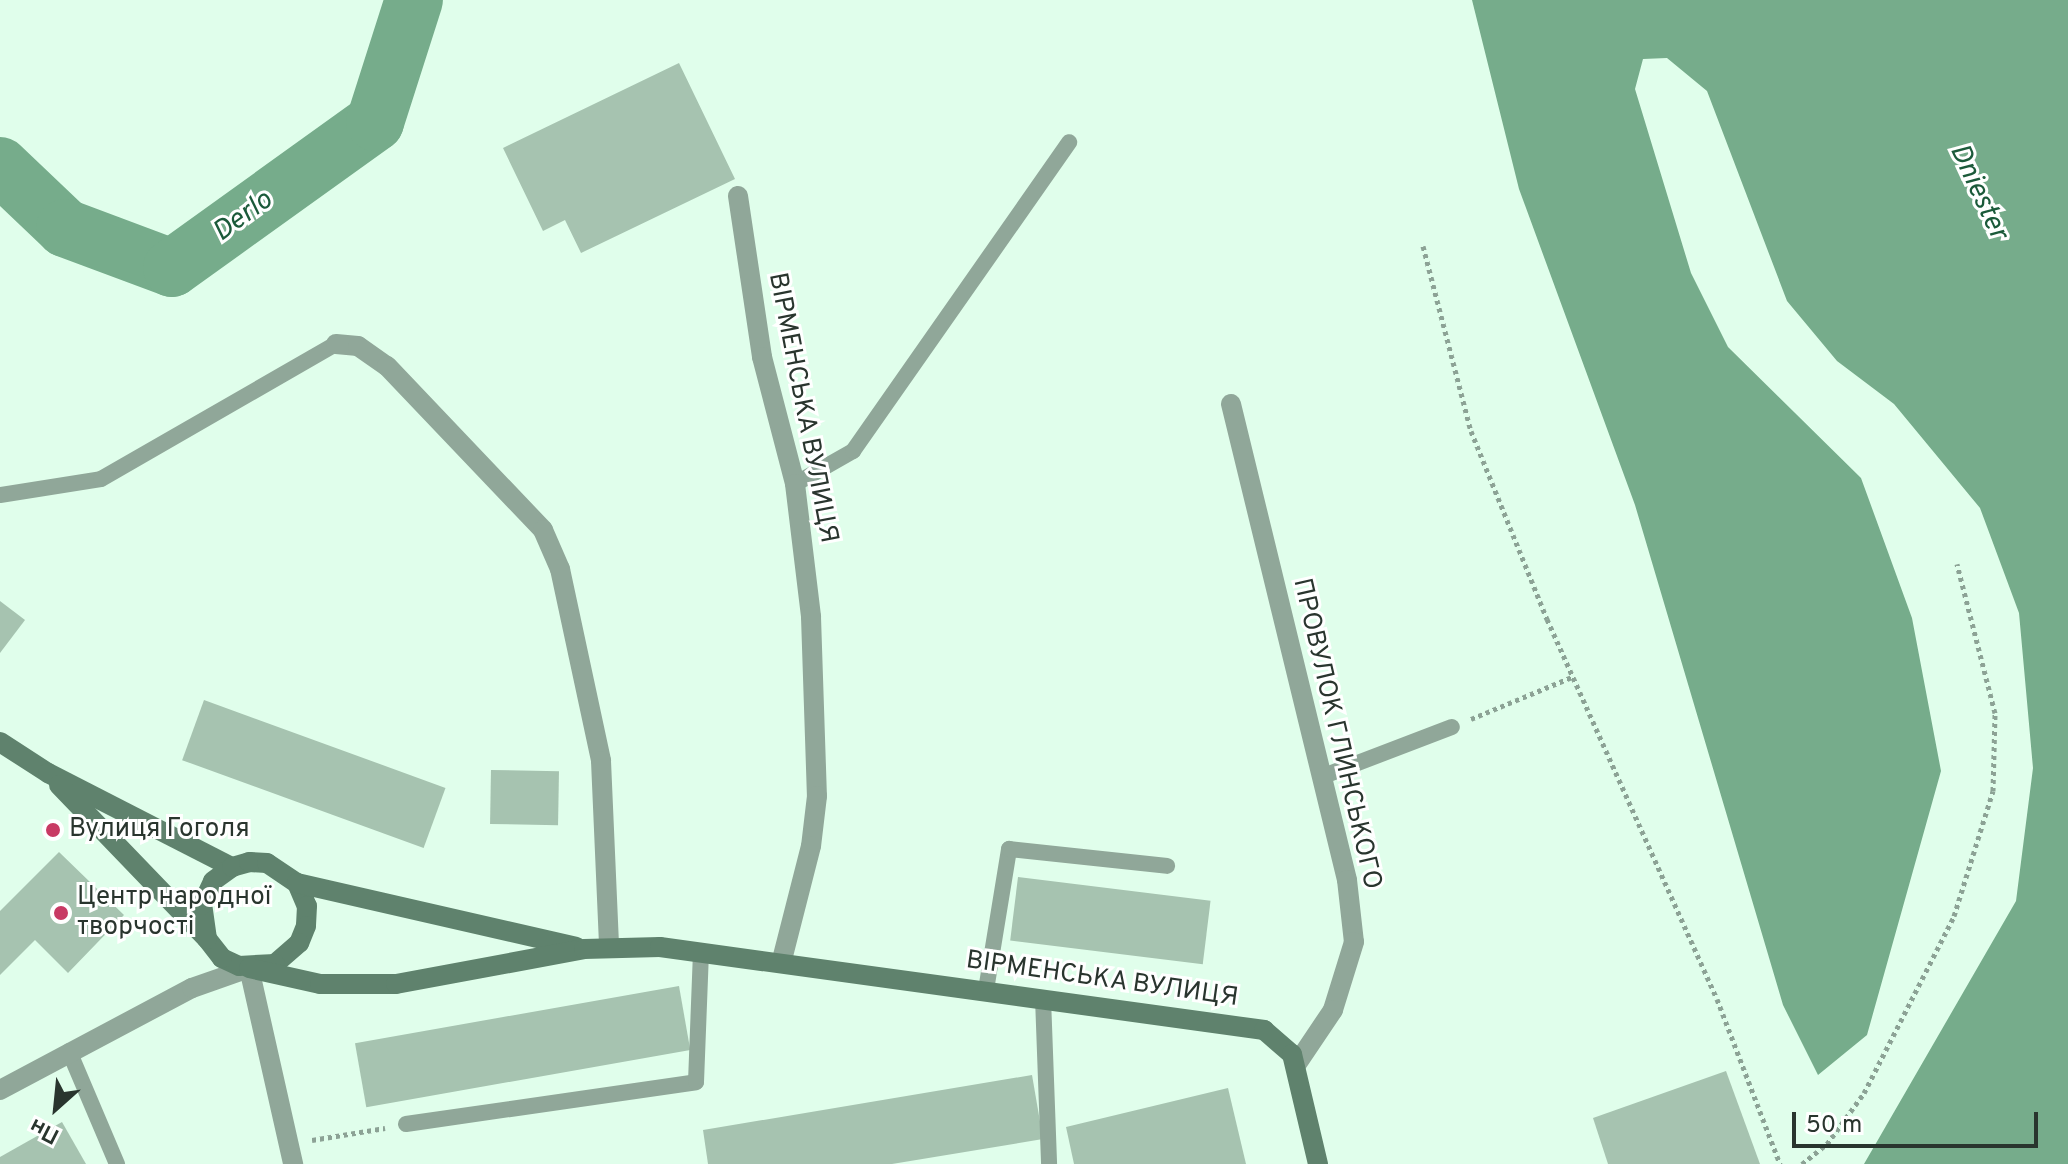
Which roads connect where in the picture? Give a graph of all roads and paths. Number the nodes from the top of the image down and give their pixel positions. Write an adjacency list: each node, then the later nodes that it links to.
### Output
1 (1069, 142): 6 (lane)
2 (738, 196): 6 (street, ВІРМЕНСЬКА ВУЛИЦЯ)
3 (1423, 246): 9 (path)
4 (336, 344): 7 (lane); 18 (street)
5 (1231, 404): 13 (street, ПРОВУЛОК ГЛИНСЬКОГО)
6 (795, 484): 21 (street, ВІРМЕНСЬКА ВУЛИЦЯ)
7 (0, 495)
8 (1957, 564): 34 (path)
9 (1572, 677): 10 (path); 33 (path)
10 (1452, 727): 13 (lane)
11 (0, 742): 12 (main road)
12 (48, 773): 15 (main road); 17 (main road)
13 (1321, 777): 26 (street, ПРОВУЛОК ГЛИНСЬКОГО)
14 (1167, 866): 23 (lane)
15 (232, 867): 16 (main road); 17 (main road)
16 (297, 883): 19 (main road, ВІРМЕНСЬКА ВУЛИЦЯ); 22 (main road)
17 (207, 939): 22 (main road)
18 (609, 946): 19 (main road, ВІРМЕНСЬКА ВУЛИЦЯ); 20 (main road, ВІРМЕНСЬКА ВУЛИЦЯ)
19 (584, 949): 22 (main road, ВІРМЕНСЬКА ВУЛИЦЯ)
20 (701, 951): 21 (main road, ВІРМЕНСЬКА ВУЛИЦЯ); 28 (lane)
21 (782, 960): 23 (main road, ВІРМЕНСЬКА ВУЛИЦЯ)
22 (249, 968): 25 (street); 29 (street)
23 (986, 990): 24 (main road, ВІРМЕНСЬКА ВУЛИЦЯ)
24 (1043, 998): 26 (main road, ВІРМЕНСЬКА ВУЛИЦЯ); 31 (lane)
25 (69, 1051): 27 (street); 30 (lane)
26 (1296, 1065): 32 (main road, ВІРМЕНСЬКА ВУЛИЦЯ)
27 (0, 1090)
28 (406, 1124): 29 (path)
29 (291, 1154)
30 (117, 1164)
31 (1049, 1164)
32 (1318, 1164)
33 (1780, 1164)
34 (1802, 1164)

